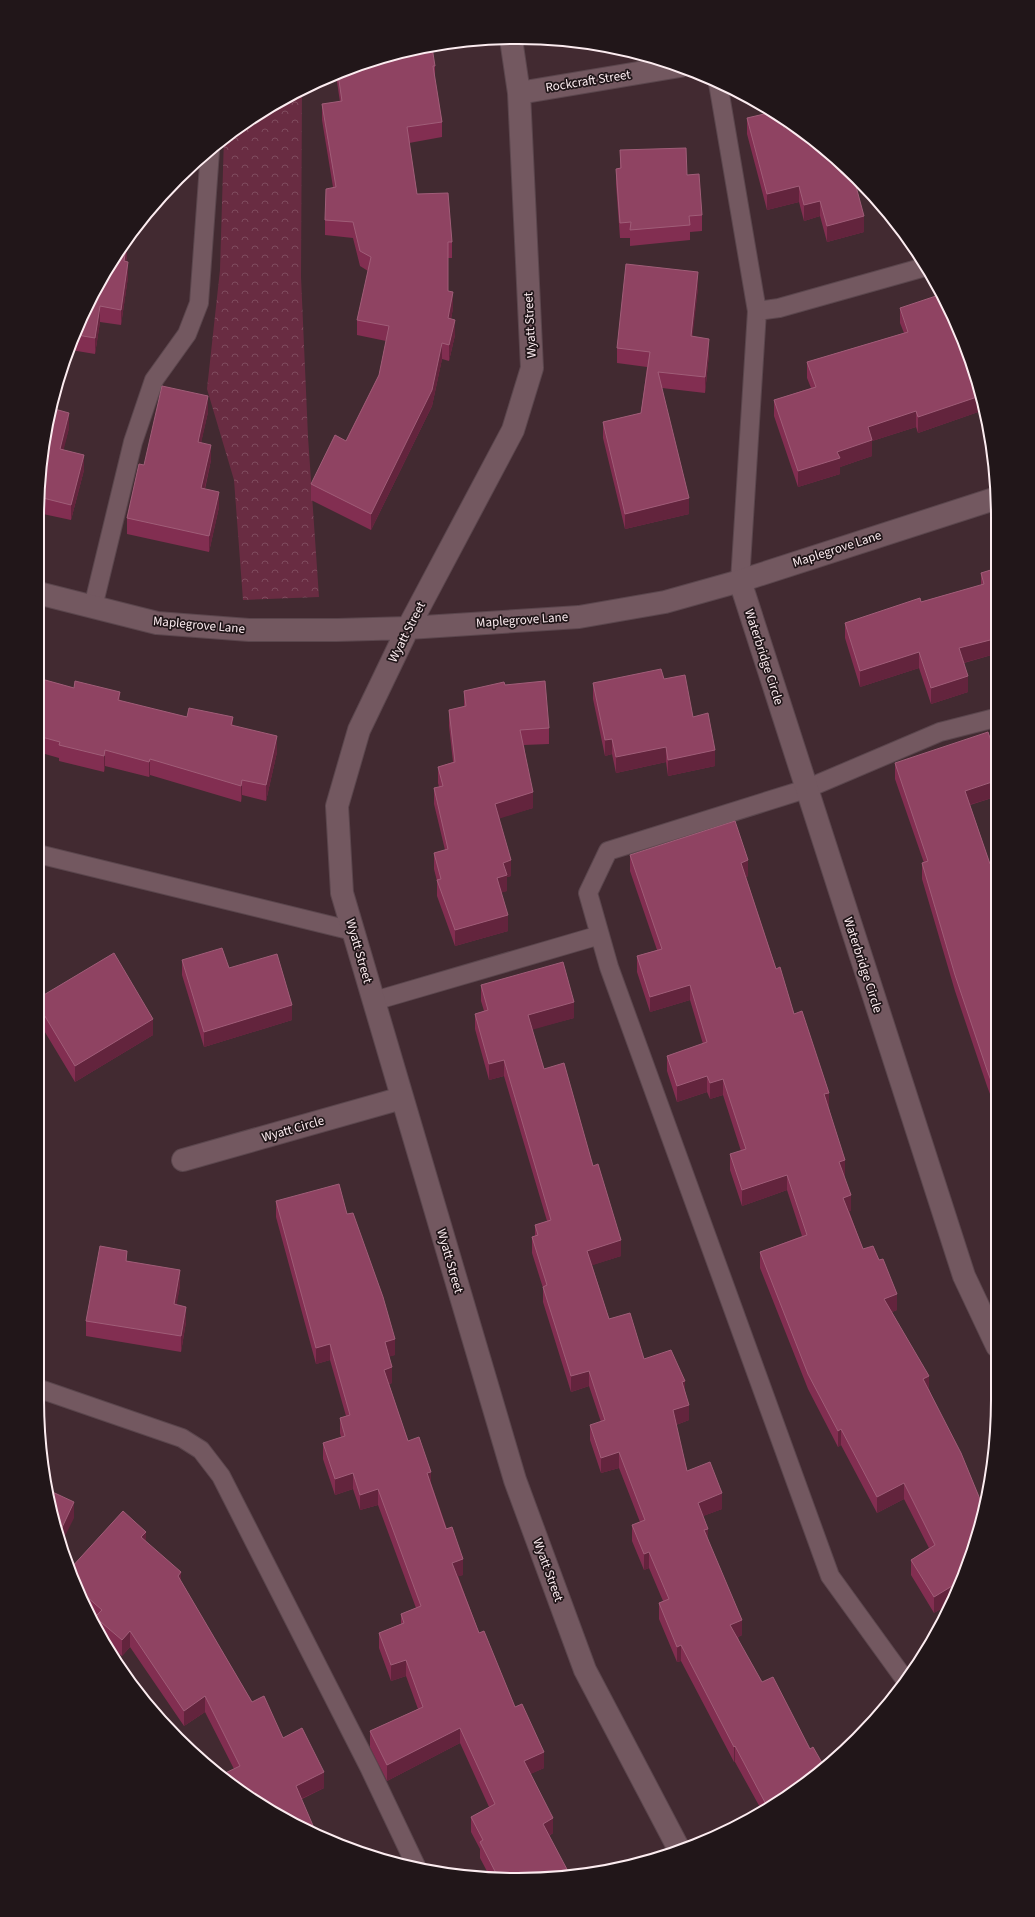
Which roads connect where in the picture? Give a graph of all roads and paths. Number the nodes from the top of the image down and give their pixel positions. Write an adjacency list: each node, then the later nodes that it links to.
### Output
1 (512, 44): 4 (street, Wyatt Street)
2 (667, 68): 4 (street, Rockcraft Street)
3 (719, 89): 7 (lane)
4 (520, 93): 12 (street, Wyatt Street)
5 (209, 158): 11 (lane)
6 (920, 268): 7 (lane)
7 (757, 311): 9 (lane)
8 (990, 500): 9 (street, Maplegrove Lane)
9 (740, 581): 12 (street, Maplegrove Lane); 14 (street, Waterbridge Circle)
10 (44, 595): 11 (street, Maplegrove Lane)
11 (93, 607): 12 (street, Maplegrove Lane)
12 (408, 628): 16 (street, Wyatt Street)
13 (991, 719): 14 (lane)
14 (806, 789): 17 (lane); 21 (street, Waterbridge Circle)
15 (44, 855): 16 (lane)
16 (353, 931): 18 (street, Wyatt Street)
17 (600, 935): 18 (lane); 23 (lane)
18 (374, 1001): 19 (street, Wyatt Street)
19 (402, 1098): 20 (street, Wyatt Circle); 24 (street, Wyatt Street)
20 (183, 1160)
21 (991, 1333)
22 (44, 1390): 25 (lane)
23 (902, 1675)
24 (677, 1845)
25 (414, 1861)

